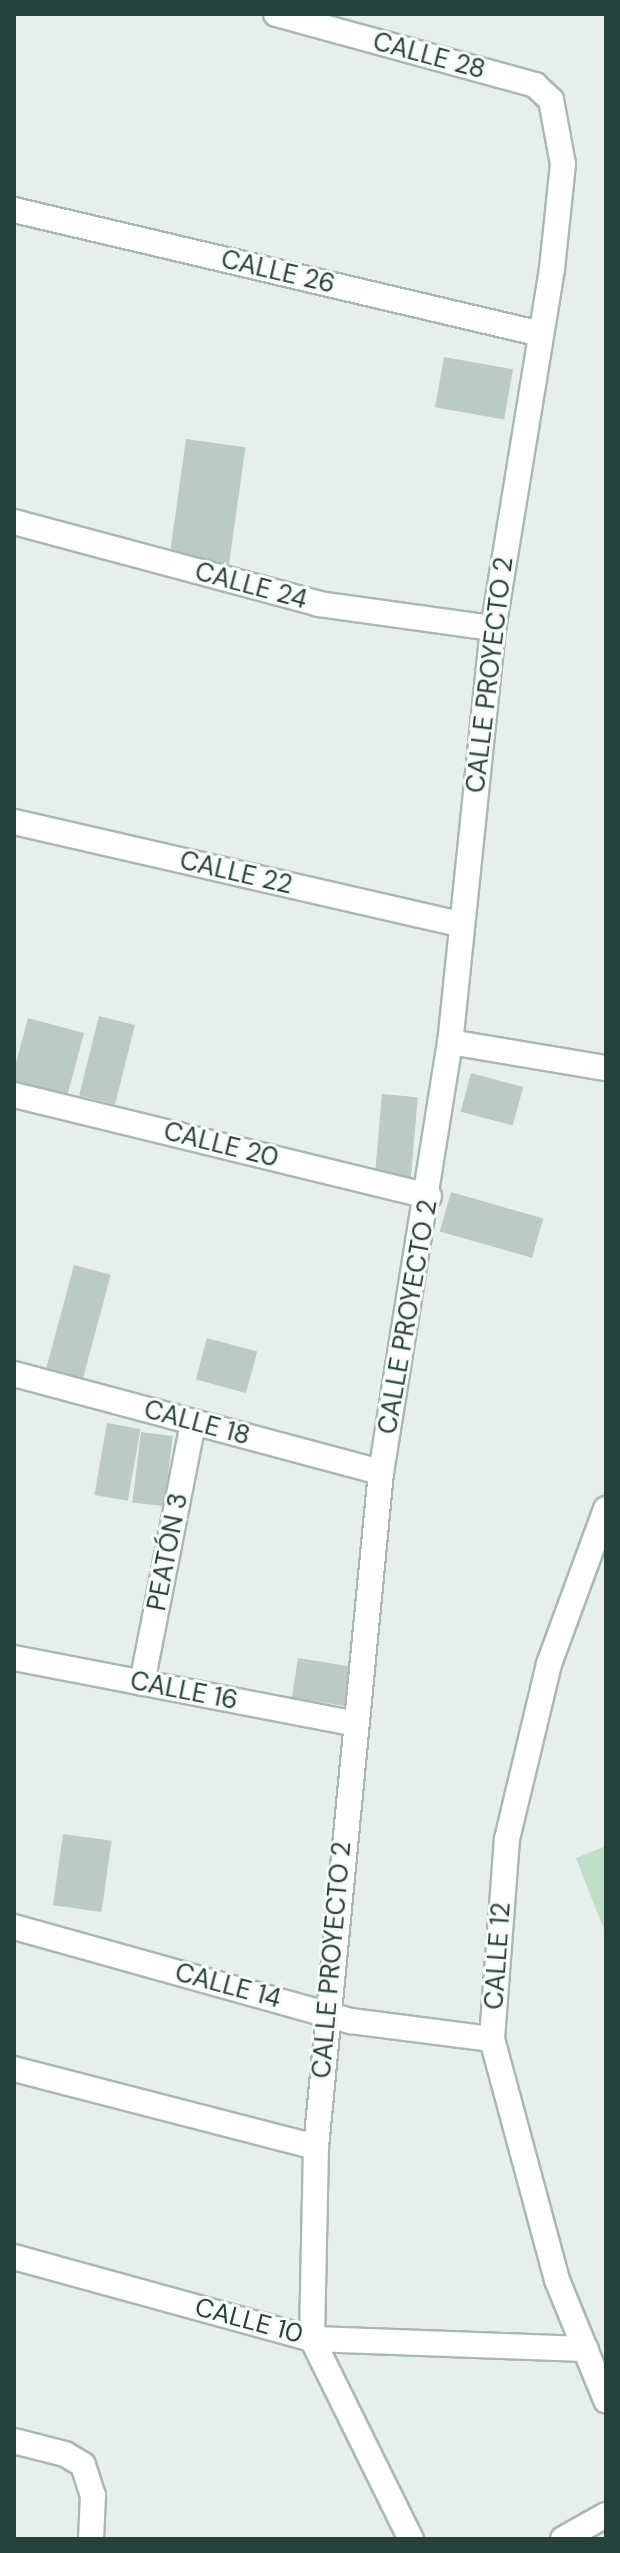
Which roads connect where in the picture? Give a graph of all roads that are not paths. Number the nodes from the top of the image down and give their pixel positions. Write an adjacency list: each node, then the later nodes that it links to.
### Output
1 (276, 14): 2 (street, CALLE 28)
2 (335, 21): 3 (street, CALLE 28)
3 (535, 85): 5 (street, CALLE PROYECTO 2)
4 (14, 210): 5 (street, CALLE 26)
5 (541, 334): 7 (street, CALLE PROYECTO 2)
6 (14, 522): 7 (street, CALLE 24)
7 (493, 628): 9 (street, CALLE PROYECTO 2)
8 (14, 822): 9 (street, CALLE 22)
9 (459, 924): 10 (street, CALLE PROYECTO 2)
10 (450, 1042): 11 (street); 13 (street, CALLE PROYECTO 2)
11 (606, 1068)
12 (14, 1095): 13 (street, CALLE 20)
13 (429, 1196): 16 (street, CALLE PROYECTO 2)
14 (14, 1374): 15 (street, CALLE 18)
15 (193, 1422): 16 (street, CALLE 18); 19 (street, PEATÓN 3)
16 (381, 1472): 20 (street, CALLE PROYECTO 2)
17 (606, 1509): 23 (street, CALLE 12)
18 (14, 1658): 19 (street, CALLE 16)
19 (142, 1683): 20 (street, CALLE 16)
20 (353, 1723): 22 (street, CALLE PROYECTO 2)
21 (14, 1927): 22 (street, CALLE 14)
22 (327, 2013): 23 (street, CALLE 14); 25 (street, CALLE PROYECTO 2)
23 (492, 2039): 28 (street, CALLE 12)
24 (14, 2069): 25 (street)
25 (316, 2147): 27 (street, CALLE PROYECTO 2)
26 (14, 2257): 27 (street, CALLE 10)
27 (312, 2339): 28 (street, CALLE 10); 33 (street, CALLE PROYECTO 2)
28 (586, 2349): 29 (street, CALLE 12)
29 (606, 2400)
30 (14, 2441): 32 (street)
31 (606, 2515): 34 (street)
32 (91, 2539)
33 (411, 2539)
34 (563, 2539)

